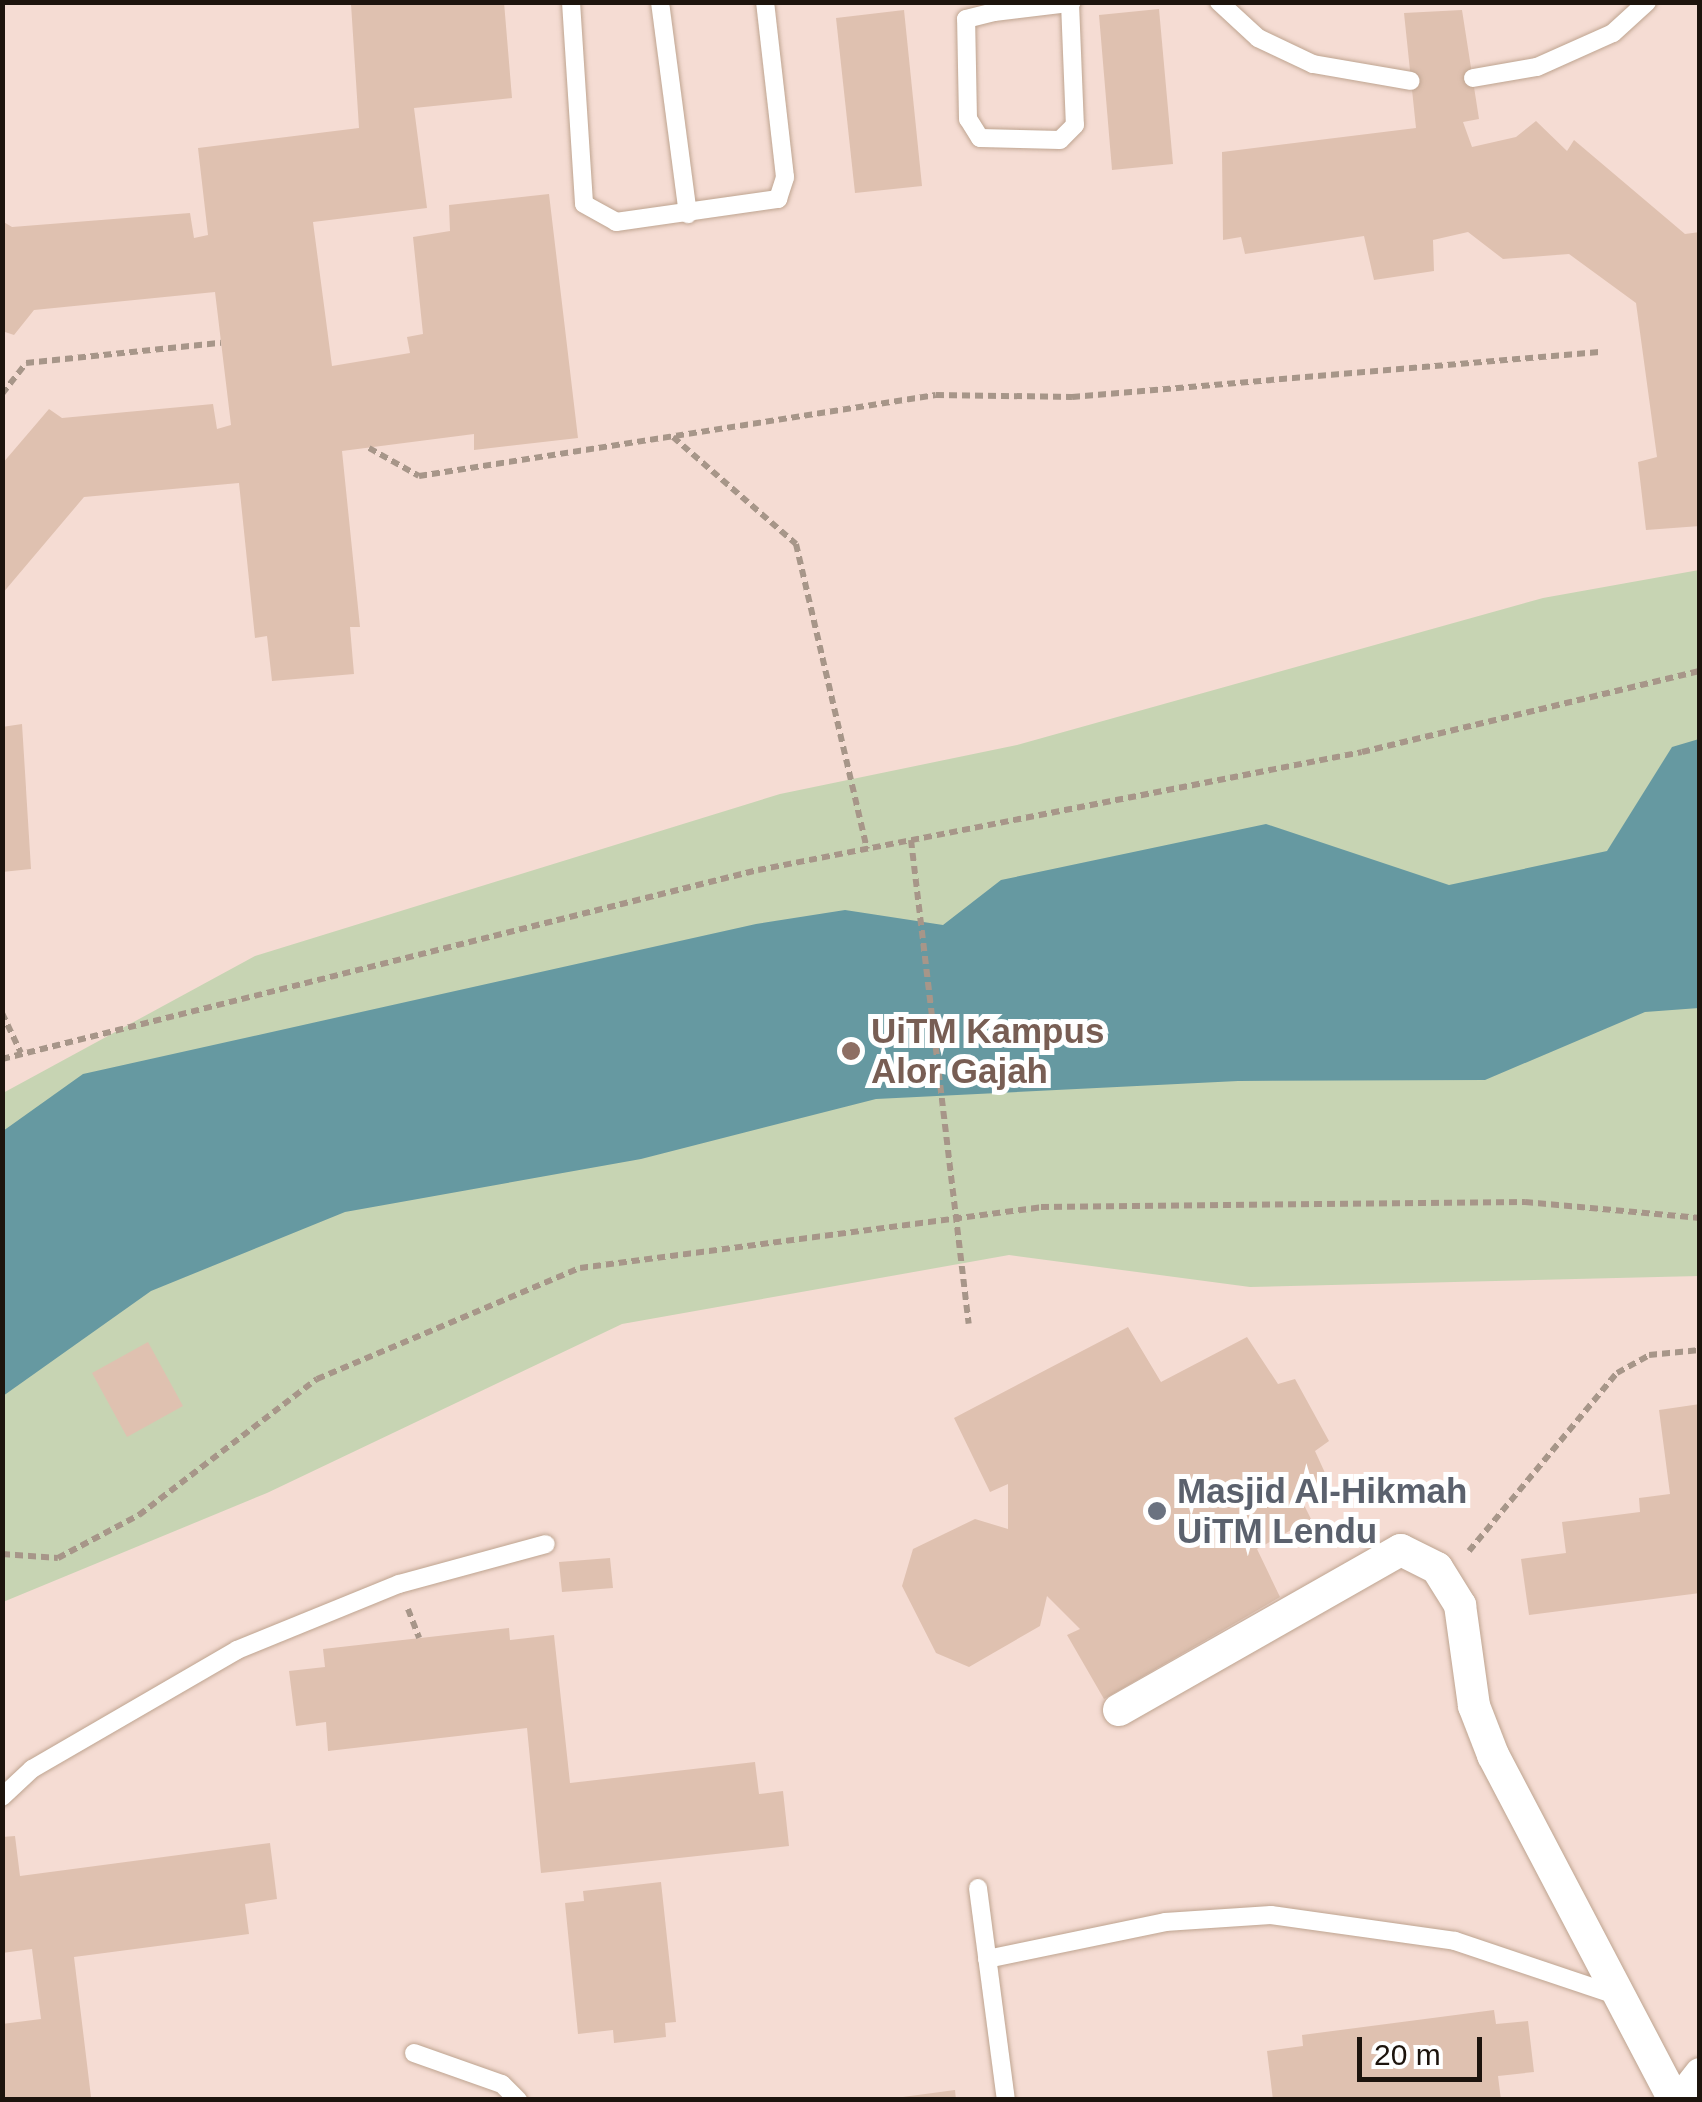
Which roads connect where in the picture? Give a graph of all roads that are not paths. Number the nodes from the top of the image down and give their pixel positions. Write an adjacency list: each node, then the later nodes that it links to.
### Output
1 (571, 2): 9 (lane)
2 (660, 2): 9 (lane)
3 (764, 2): 9 (lane)
4 (1219, 2): 8 (lane)
5 (1646, 2): 7 (lane)
6 (1071, 3): 6 (lane)
7 (1474, 78)
8 (1411, 82)
9 (688, 214)
10 (546, 1544): 12 (lane)
11 (1119, 1710): 15 (street)
12 (2, 1796)
13 (978, 1888): 14 (lane)
14 (987, 1959): 15 (lane); 19 (lane)
15 (1615, 1995): 20 (street)
16 (414, 2054): 18 (lane)
17 (1700, 2074): 20 (street)
18 (518, 2100)
19 (1006, 2100)
20 (1677, 2100)

